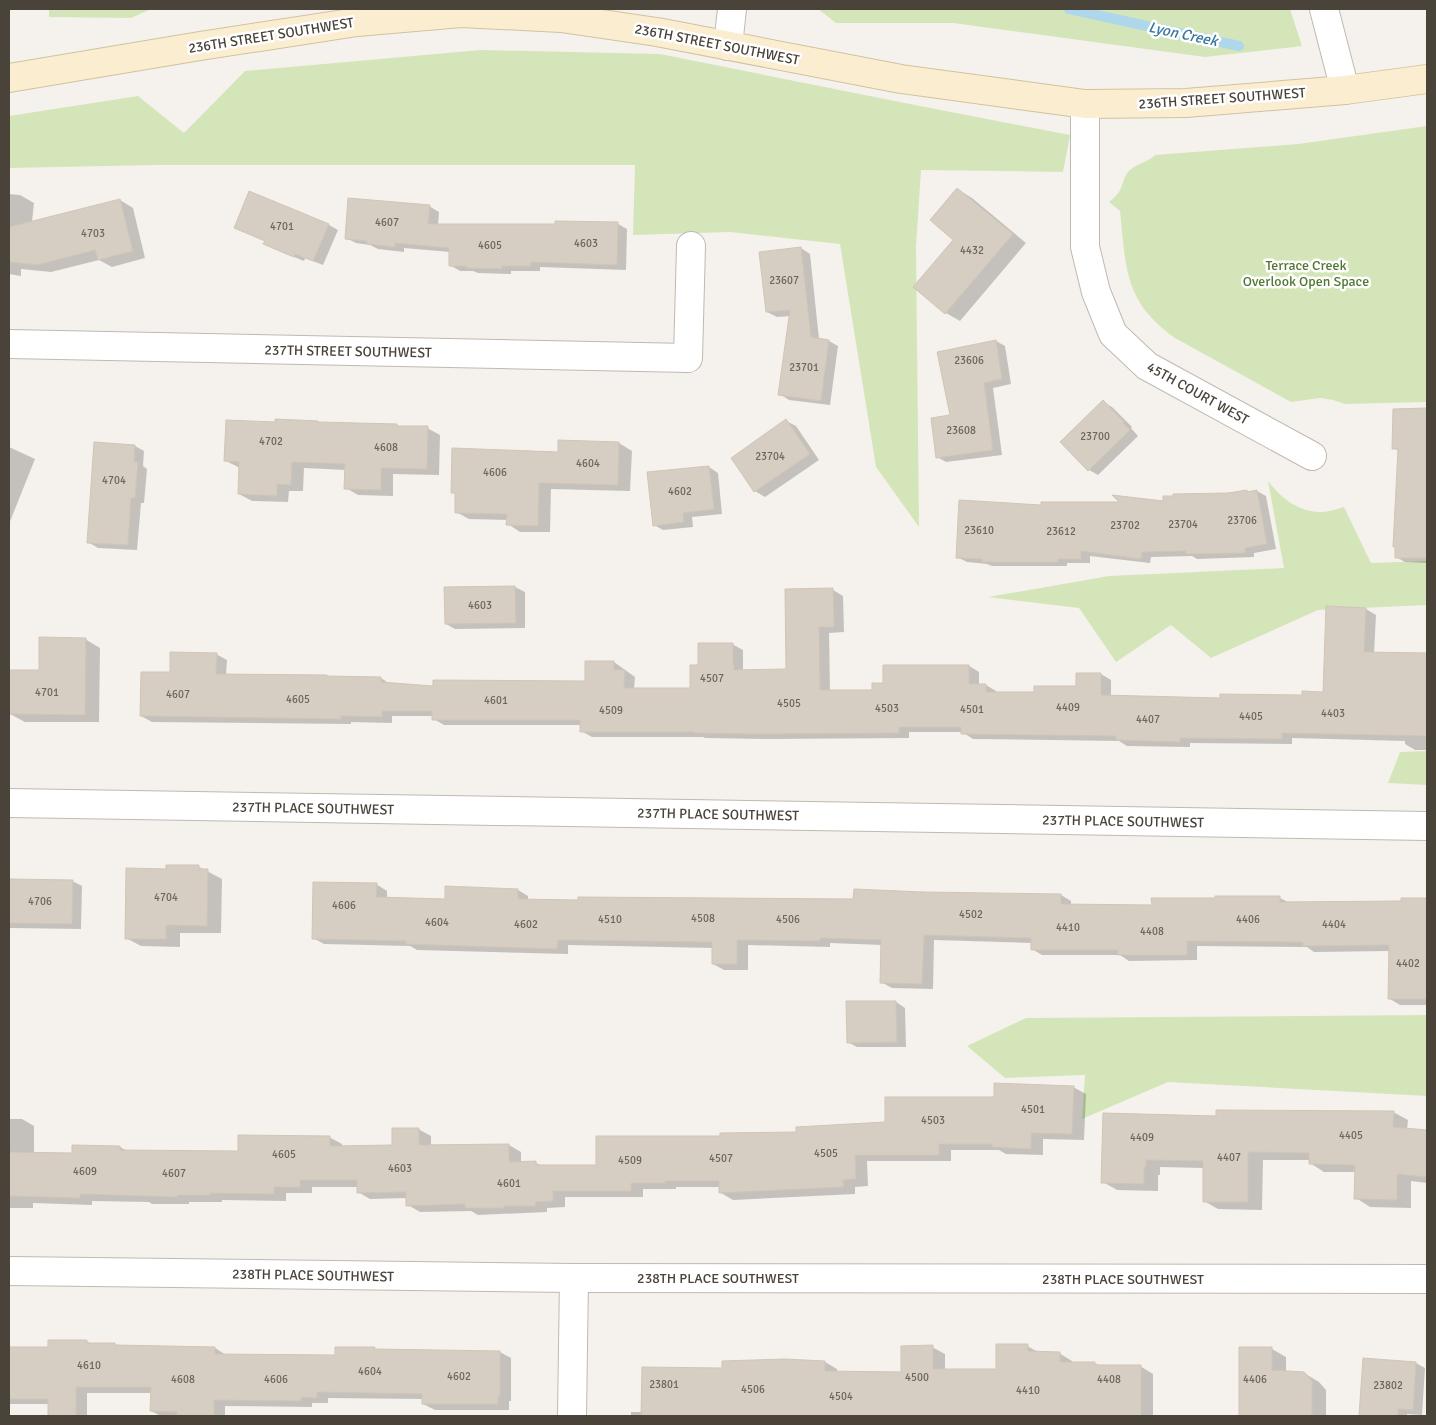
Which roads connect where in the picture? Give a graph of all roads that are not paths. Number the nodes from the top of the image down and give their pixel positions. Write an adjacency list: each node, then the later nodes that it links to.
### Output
1 (732, 9): 3 (street)
2 (1324, 9): 6 (street)
3 (728, 46): 4 (main road, 236TH STREET SOUTHWEST); 7 (main road, 236TH STREET SOUTHWEST)
4 (9, 78)
5 (1427, 79): 6 (main road, 236TH STREET SOUTHWEST)
6 (1345, 90): 7 (main road, 236TH STREET SOUTHWEST)
7 (1085, 104): 10 (street, 45TH COURT WEST)
8 (691, 246): 9 (street, 237TH STREET SOUTHWEST)
9 (9, 344)
10 (1312, 456)
11 (9, 803): 12 (street, 237TH PLACE SOUTHWEST)
12 (1427, 826)
13 (9, 1272): 14 (street, 238TH PLACE SOUTHWEST)
14 (574, 1278): 15 (street, 238TH PLACE SOUTHWEST); 16 (street)
15 (1427, 1279)
16 (572, 1416)

